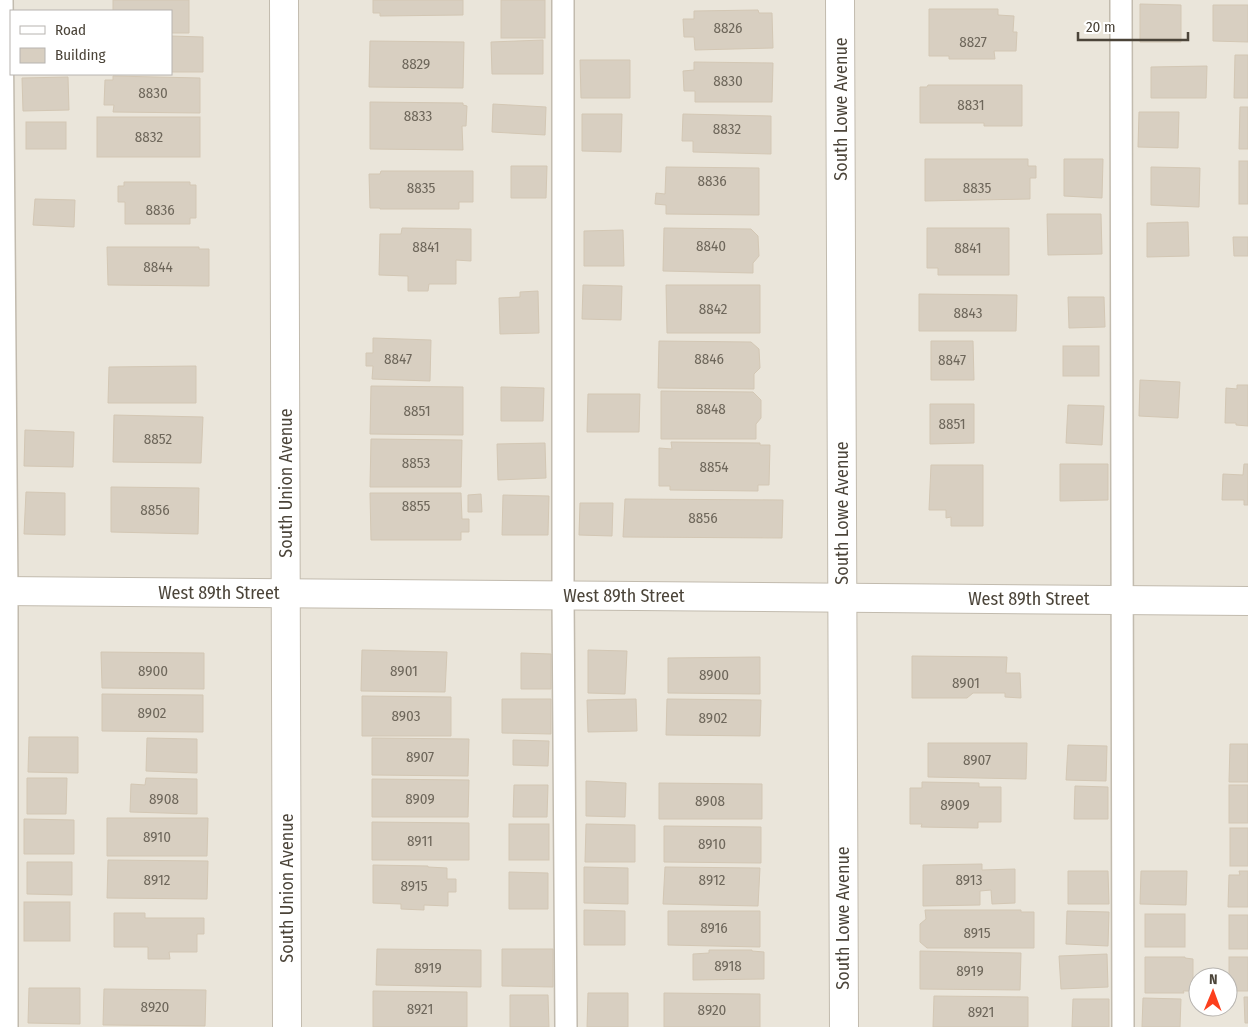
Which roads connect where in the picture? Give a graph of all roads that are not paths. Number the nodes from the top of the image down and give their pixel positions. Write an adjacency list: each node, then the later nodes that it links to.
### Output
1 (2, 0): 6 (lane)
2 (284, 0): 7 (street, South Union Avenue)
3 (563, 0): 8 (lane)
4 (840, 0): 9 (street, South Lowe Avenue)
5 (1121, 0): 10 (lane)
6 (3, 591): 7 (street, West 89th Street); 12 (lane)
7 (286, 593): 8 (street, West 89th Street); 13 (street, South Union Avenue)
8 (563, 596): 9 (street, West 89th Street); 14 (lane)
9 (842, 598): 10 (street, West 89th Street); 15 (street, South Lowe Avenue)
10 (1122, 600): 11 (street, West 89th Street); 16 (lane)
11 (1248, 601)
12 (7, 1027)
13 (287, 1027)
14 (566, 1027)
15 (844, 1027)
16 (1123, 1027)

